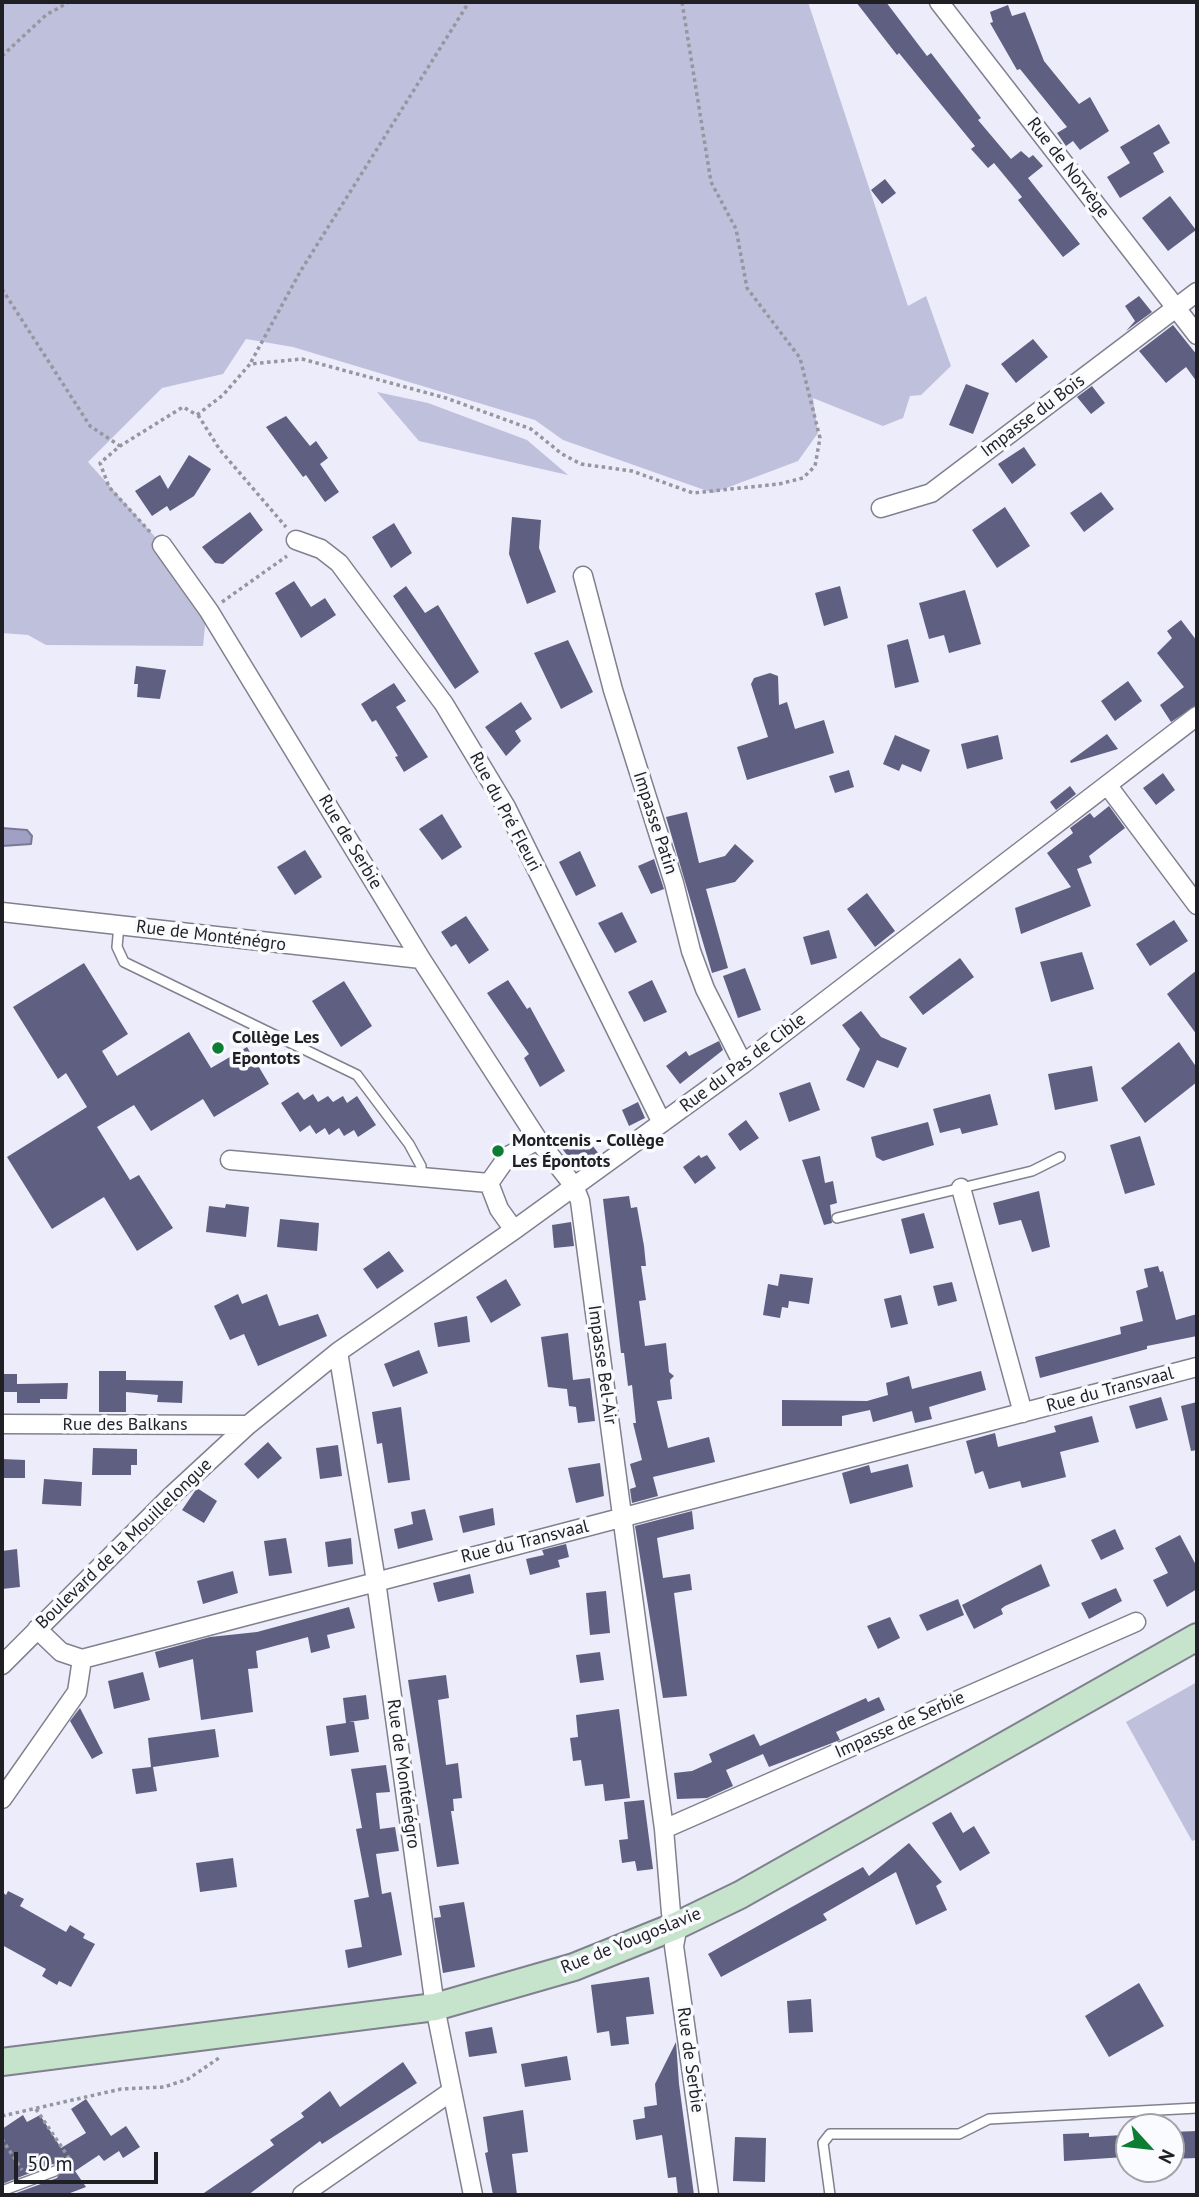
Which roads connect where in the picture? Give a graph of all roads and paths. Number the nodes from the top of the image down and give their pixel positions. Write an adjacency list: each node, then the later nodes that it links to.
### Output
1 (69, 2): 5 (path)
2 (469, 2): 10 (path)
3 (682, 2): 10 (path)
4 (939, 2): 8 (street, Rue de Norvège)
5 (2, 56)
6 (2, 289): 12 (path)
7 (1197, 292): 8 (street, Impasse du Bois)
8 (1176, 307): 9 (street, Rue de Norvège); 13 (street, Impasse du Bois)
9 (1197, 335)
10 (250, 363): 11 (path)
11 (197, 415): 12 (path); 14 (path)
12 (120, 446): 15 (path)
13 (881, 508)
14 (296, 540): 17 (path); 25 (street, Rue du Pré Fleuri)
15 (162, 545): 17 (street, Rue de Serbie)
16 (583, 576): 24 (street, Impasse Patin)
17 (209, 611): 23 (street, Rue de Serbie)
18 (1197, 716): 19 (street, Rue du Pas de Cible)
19 (1108, 786): 20 (street); 24 (street, Rue du Pas de Cible)
20 (1197, 905)
21 (2, 912): 22 (street, Rue de Monténégro)
22 (119, 925): 23 (street, Rue de Monténégro); 29 (lane)
23 (421, 960): 26 (street, Rue de Serbie)
24 (743, 1064): 25 (street, Rue du Pas de Cible)
25 (662, 1123): 31 (street, Rue du Pas de Cible)
26 (538, 1140): 30 (street); 31 (street, Impasse Bel-Air)
27 (1060, 1157): 32 (lane)
28 (230, 1160): 29 (street)
29 (421, 1177): 30 (street)
30 (489, 1183): 34 (street)
31 (574, 1186): 34 (street, Rue du Pas de Cible); 40 (street, Impasse Bel-Air)
32 (961, 1188): 33 (lane); 37 (street, Rue du Transvaal)
33 (837, 1218)
34 (514, 1230): 35 (street, Rue du Pas de Cible)
35 (338, 1352): 39 (street, Rue du Pas de Cible); 41 (street, Rue de Monténégro)
36 (1197, 1367): 37 (street, Rue du Transvaal)
37 (1023, 1413): 40 (street, Rue du Transvaal)
38 (2, 1424): 39 (street, Rue des Balkans)
39 (248, 1425): 43 (street, Boulevard de la Mouillelongue)
40 (622, 1517): 41 (street, Rue du Transvaal); 48 (street, Impasse Bel-Air)
41 (376, 1581): 45 (street, Rue du Transvaal); 50 (street, Rue de Monténégro)
42 (1136, 1622): 48 (street, Impasse de Serbie)
43 (37, 1629): 45 (street); 46 (street, Boulevard de la Mouillelongue)
44 (1197, 1637): 49 (main road, Rue de Yougoslavie)
45 (82, 1659): 47 (street)
46 (2, 1665)
47 (2, 1799)
48 (664, 1829): 49 (street, Impasse Bel-Air)
49 (677, 1925): 50 (main road, Rue de Yougoslavie); 63 (street, Rue de Serbie)
50 (435, 2007): 51 (main road, Rue de Yougoslavie); 53 (street, Rue de Monténégro)
51 (239, 2032): 52 (main road, Rue de Yougoslavie); 55 (path)
52 (2, 2062)
53 (452, 2091): 61 (street); 62 (street, Rue de Monténégro)
54 (1197, 2108): 64 (lane)
55 (36, 2109): 56 (path); 58 (path)
56 (2, 2116)
57 (2, 2139): 59 (path)
58 (55, 2171): 59 (lane)
59 (29, 2181): 60 (lane)
60 (2, 2192)
61 (302, 2195)
62 (473, 2195)
63 (709, 2195)
64 (830, 2195)

